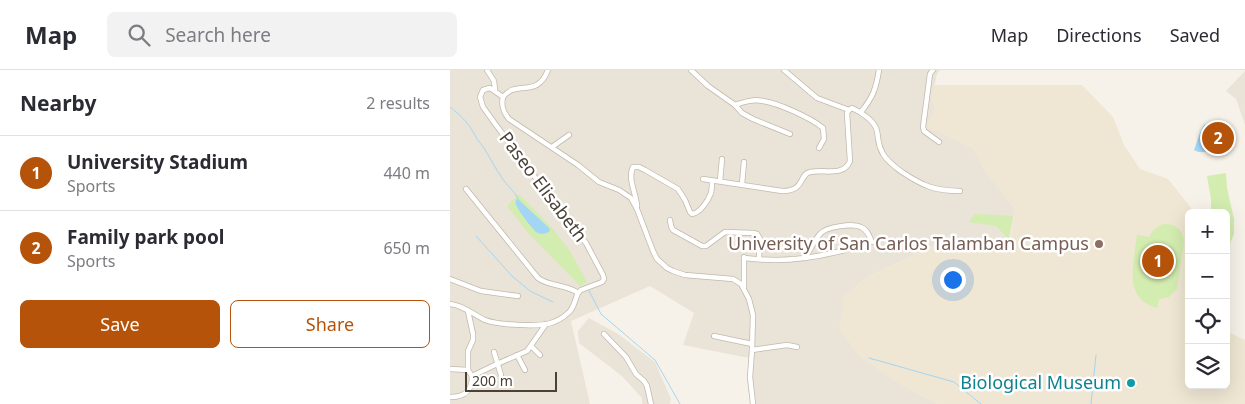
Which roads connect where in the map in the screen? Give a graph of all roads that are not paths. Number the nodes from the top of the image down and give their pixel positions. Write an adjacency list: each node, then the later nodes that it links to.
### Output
1 (486, 70): 7 (street)
2 (548, 70): 8 (street)
3 (690, 70): 9 (street)
4 (784, 70): 10 (street)
5 (879, 70): 11 (street)
6 (933, 70): 14 (street)
7 (495, 90): 8 (street); 33 (street, Paseo Elisabeth)
8 (503, 97): 15 (street)
9 (736, 105): 12 (street); 16 (street)
10 (849, 110): 11 (street); 22 (street)
11 (861, 112): 24 (street)
12 (790, 134)
13 (569, 135): 15 (street)
14 (939, 142)
15 (552, 147): 25 (street)
16 (820, 148)
17 (722, 159): 21 (street)
18 (744, 162): 22 (street)
19 (703, 179): 20 (street)
20 (712, 181): 21 (street); 25 (street)
21 (720, 181): 22 (street)
22 (742, 184)
23 (466, 189): 33 (street)
24 (960, 190)
25 (636, 209): 32 (street)
26 (670, 220): 30 (street)
27 (872, 242): 29 (street)
28 (844, 250): 29 (street)
29 (805, 258): 30 (street)
30 (758, 259): 32 (street)
31 (450, 279): 34 (street)
32 (744, 288): 40 (street)
33 (578, 293): 37 (street)
34 (518, 296)
35 (450, 304): 36 (street)
36 (468, 311): 37 (street); 49 (street)
37 (546, 324): 41 (street)
38 (604, 334): 54 (street)
39 (714, 336): 40 (street)
40 (752, 344): 43 (street)
41 (531, 346): 45 (street); 46 (street)
42 (797, 347): 43 (street)
43 (752, 350): 55 (street)
44 (494, 352): 47 (street)
45 (517, 355): 47 (street); 50 (street)
46 (540, 355)
47 (497, 364): 51 (street); 52 (street)
48 (450, 369): 49 (street)
49 (468, 370): 52 (street)
50 (525, 370)
51 (501, 375)
52 (472, 376): 53 (street)
53 (450, 396)
54 (651, 404)
55 (753, 404)

